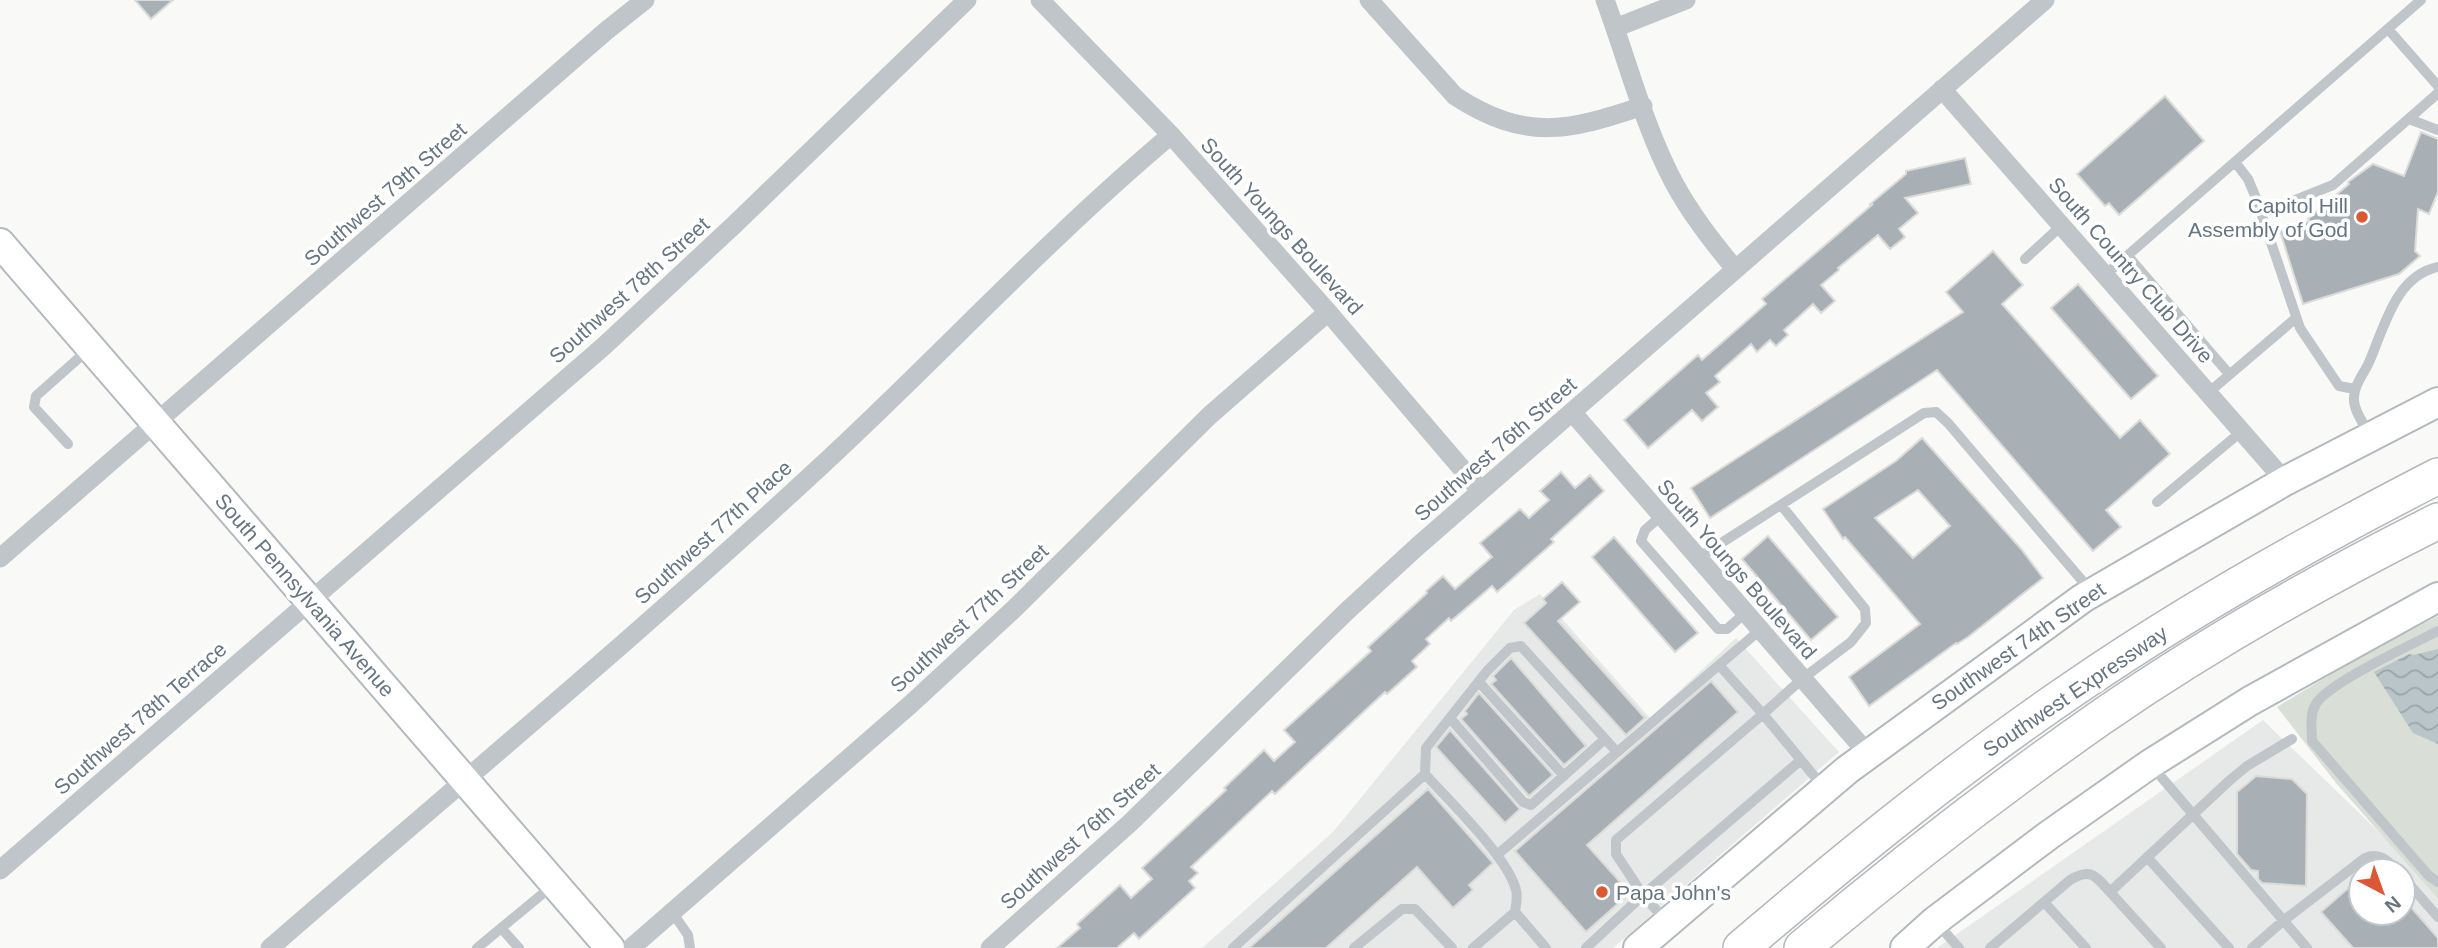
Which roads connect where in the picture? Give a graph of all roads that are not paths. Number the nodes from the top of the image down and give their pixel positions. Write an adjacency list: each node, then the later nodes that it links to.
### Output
1 (645, 0): 35 (street, Southwest 79th Street)
2 (967, 0): 50 (street, Southwest 78th Street)
3 (1040, 0): 17 (street, South Youngs Boulevard)
4 (1369, 0): 14 (street)
5 (1605, 0): 9 (street)
6 (1686, 0): 9 (street)
7 (2045, 0): 12 (street, Southwest 76th Street)
8 (2421, 0): 10 (lane)
9 (1615, 28): 14 (street)
10 (2388, 29): 11 (lane); 18 (lane)
11 (2438, 86)
12 (1942, 89): 20 (street, South Country Club Drive); 25 (street, Southwest 76th Street)
13 (2438, 93): 15 (lane)
14 (1643, 106): 25 (street)
15 (2409, 118): 16 (lane); 19 (lane)
16 (2438, 130)
17 (1171, 135): 27 (street, South Youngs Boulevard); 67 (street, Southwest 77th Place)
18 (2235, 162): 19 (lane); 22 (lane)
19 (2262, 213): 28 (lane)
20 (2061, 226): 23 (lane); 26 (street, South Country Club Drive)
21 (0, 244): 29 (main road, South Pennsylvania Avenue)
22 (2128, 256): 26 (lane); 30 (lane)
23 (2025, 259)
24 (2438, 267): 31 (lane)
25 (1735, 269): 34 (street, Southwest 76th Street)
26 (2105, 275): 32 (street, South Country Club Drive)
27 (1328, 312): 41 (street, South Youngs Boulevard); 80 (street, Southwest 77th Street)
28 (2296, 317): 30 (lane); 31 (lane)
29 (91, 347): 35 (main road, South Pennsylvania Avenue); 38 (lane)
30 (2229, 374): 32 (lane)
31 (2355, 388): 37 (lane)
32 (2207, 393): 36 (street, South Country Club Drive)
33 (2438, 402): 37 (main road, Southwest 74th Street)
34 (1572, 412): 41 (street, Southwest 76th Street); 44 (street, South Youngs Boulevard)
35 (156, 423): 46 (street, Southwest 79th Street); 50 (main road, South Pennsylvania Avenue)
36 (2242, 431): 40 (street, South Country Club Drive); 42 (lane)
37 (2371, 436): 40 (main road, Southwest 74th Street)
38 (68, 444)
39 (2438, 476): 101 (highway, Southwest Expressway)
40 (2285, 481): 48 (main road, Southwest 74th Street)
41 (1481, 491): 93 (street, Southwest 76th Street)
42 (2157, 502)
43 (1781, 505): 47 (lane); 48 (lane); 55 (lane)
44 (1661, 516): 47 (street, South Youngs Boulevard); 51 (lane)
45 (2438, 521): 102 (highway, Southwest Expressway)
46 (0, 558)
47 (1698, 558): 51 (street, South Youngs Boulevard)
48 (2092, 592): 62 (main road, Southwest 74th Street)
49 (2438, 597): 64 (main road)
50 (310, 600): 67 (main road, South Pennsylvania Avenue); 72 (street, Southwest 78th Terrace)
51 (1745, 613): 52 (street, South Youngs Boulevard)
52 (1760, 630): 54 (lane); 55 (street, South Youngs Boulevard)
53 (2438, 631): 74 (lane)
54 (1719, 665): 57 (lane); 61 (lane)
55 (1802, 679): 57 (lane); 62 (street, South Youngs Boulevard)
56 (1479, 682): 58 (lane); 59 (lane); 66 (lane)
57 (1763, 714): 63 (lane); 78 (lane)
58 (1450, 718): 65 (lane); 66 (lane)
59 (1605, 738): 61 (lane); 66 (lane)
60 (2292, 739): 69 (lane)
61 (1617, 752): 70 (lane)
62 (1868, 754): 68 (main road, Southwest 74th Street)
63 (1801, 760): 68 (lane); 78 (lane)
64 (2151, 764): 69 (lane); 86 (main road)
65 (1425, 774): 70 (lane); 94 (lane)
66 (1563, 776)
67 (464, 779): 75 (main road, South Pennsylvania Avenue); 87 (street, Southwest 77th Place)
68 (1825, 789): 84 (main road, Southwest 74th Street)
69 (2193, 815): 71 (lane); 83 (lane)
70 (1497, 855): 81 (lane)
71 (2147, 857): 76 (lane); 107 (lane)
72 (0, 870)
73 (2347, 872): 83 (lane)
74 (2438, 882)
75 (554, 884): 85 (lane); 90 (main road, South Pennsylvania Avenue)
76 (2110, 892): 79 (lane); 106 (lane)
77 (2417, 893): 82 (lane)
78 (1643, 895): 84 (lane); 99 (lane)
79 (2044, 902): 104 (lane); 105 (lane)
80 (672, 912): 91 (street, Southwest 77th Street); 92 (lane)
81 (1515, 912): 97 (lane); 98 (lane)
82 (2438, 917)
83 (2283, 921): 108 (lane); 109 (lane)
84 (1667, 923): 100 (main road, Southwest 74th Street)
85 (501, 928): 88 (lane); 89 (lane)
86 (1920, 937): 103 (lane)
87 (270, 948)
88 (477, 948)
89 (519, 948)
90 (610, 948)
91 (631, 948)
92 (690, 948)
93 (989, 948)
94 (1233, 948)
95 (1354, 948): 96 (lane)
96 (1452, 948)
97 (1473, 948)
98 (1546, 948)
99 (1586, 948)
100 (1637, 948)
101 (1741, 948)
102 (1802, 948)
103 (1959, 948)
104 (1990, 948)
105 (2086, 948)
106 (2161, 948)
107 (2229, 948)
108 (2252, 948)
109 (2307, 948)

